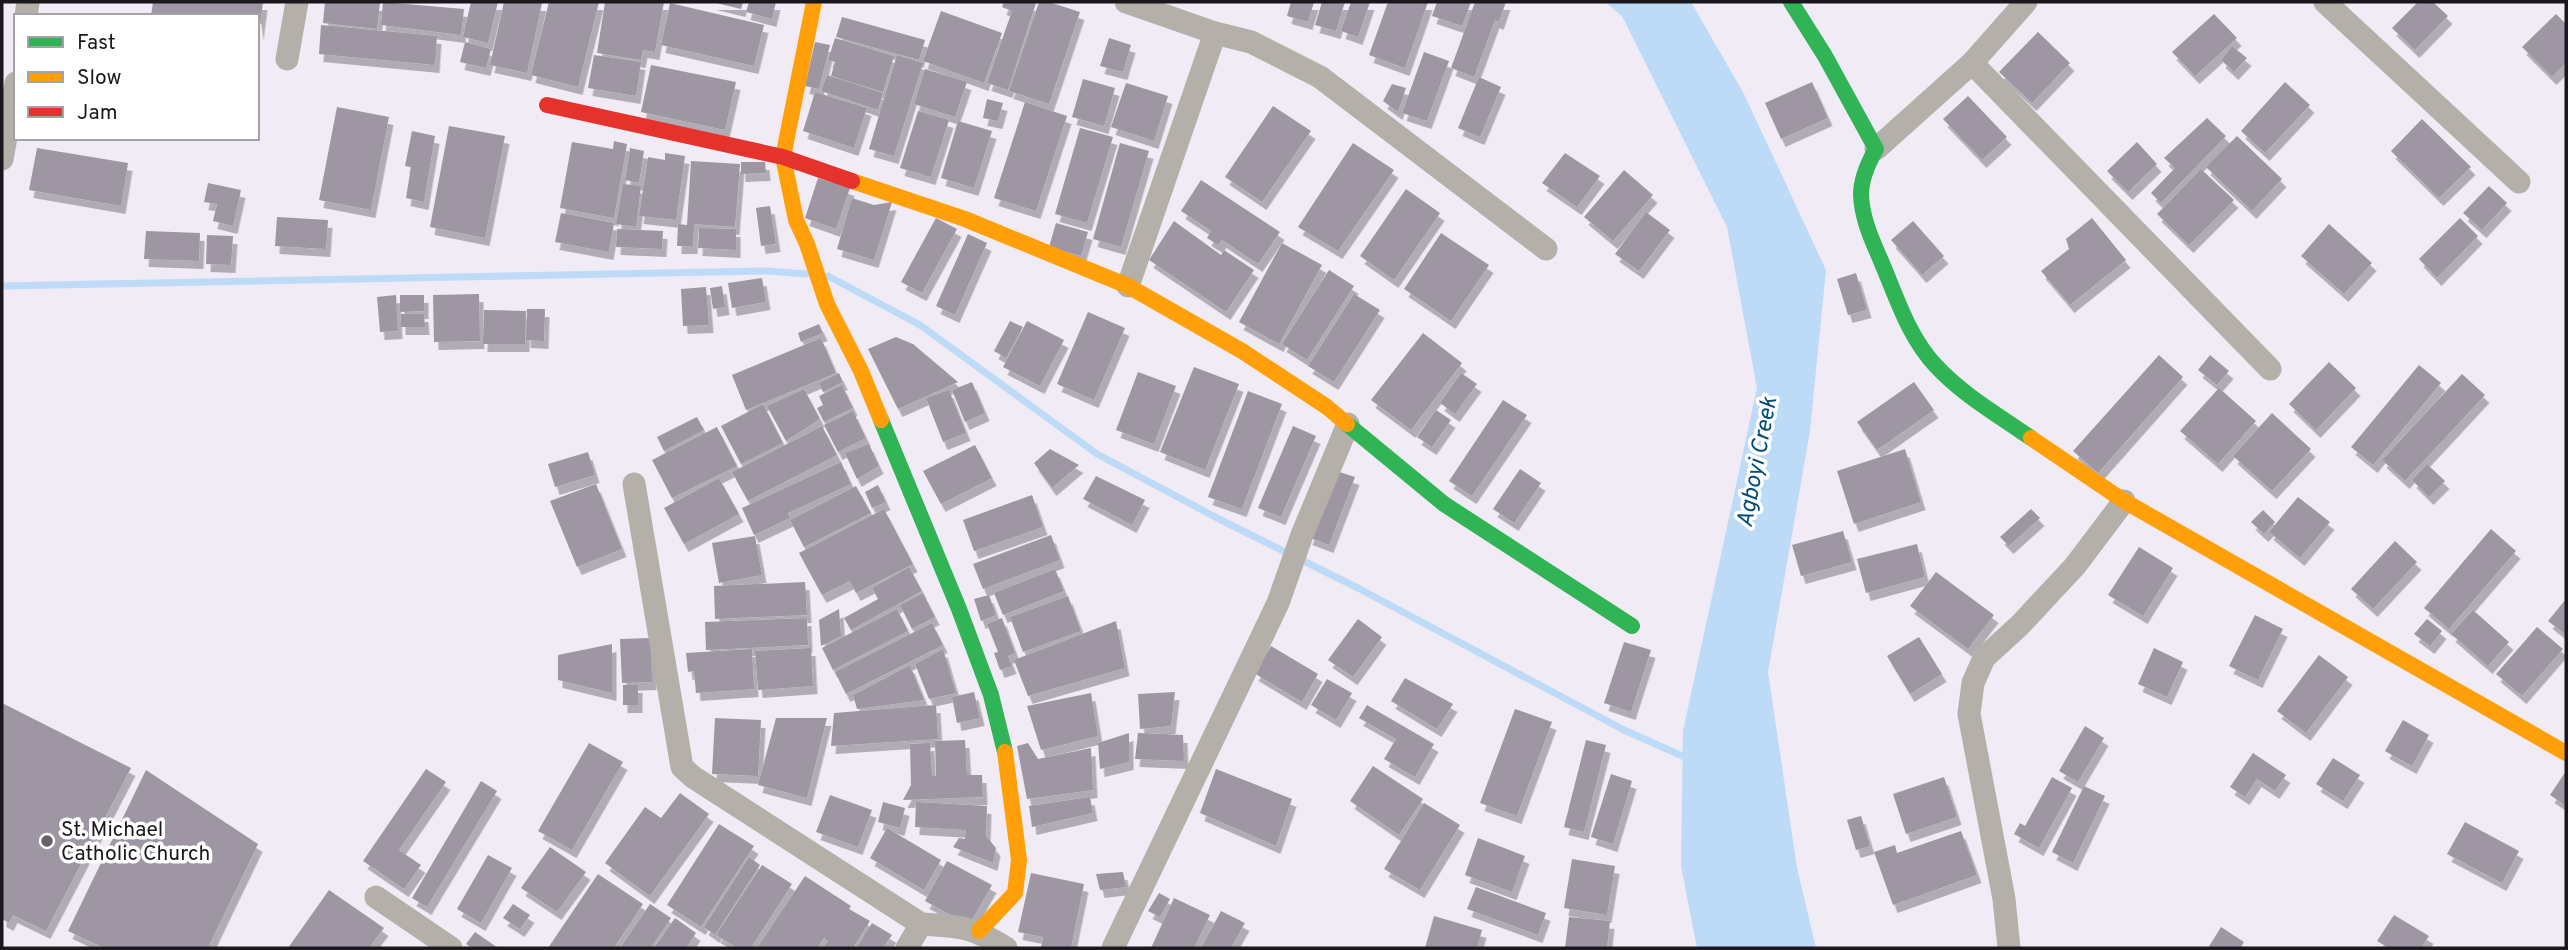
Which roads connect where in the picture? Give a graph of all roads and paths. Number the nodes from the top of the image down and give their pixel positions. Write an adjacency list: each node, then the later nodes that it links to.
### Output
1 (297, 2): 8 (street)
2 (814, 2): 13 (street)
3 (1126, 2): 7 (street)
4 (1791, 2): 12 (street)
5 (2026, 2): 9 (street)
6 (2325, 2): 15 (street)
7 (1215, 33): 16 (street); 17 (street)
8 (287, 59)
9 (1972, 63): 12 (street); 18 (street)
10 (14, 94): 14 (street)
11 (547, 105): 13 (street)
12 (1876, 149): 21 (street)
13 (783, 157): 17 (street); 26 (street)
14 (2, 159)
15 (2519, 182)
16 (1546, 248)
17 (1128, 286): 19 (street)
18 (2270, 369)
19 (1348, 424): 22 (street); 30 (street)
20 (634, 484): 25 (street)
21 (2124, 501): 23 (street); 31 (street)
22 (1632, 626)
23 (2566, 753)
24 (376, 897): 27 (street)
25 (921, 924): 26 (street); 28 (street)
26 (979, 931): 29 (street)
27 (451, 948)
28 (907, 948)
29 (1006, 948)
30 (1113, 948)
31 (2009, 948)

